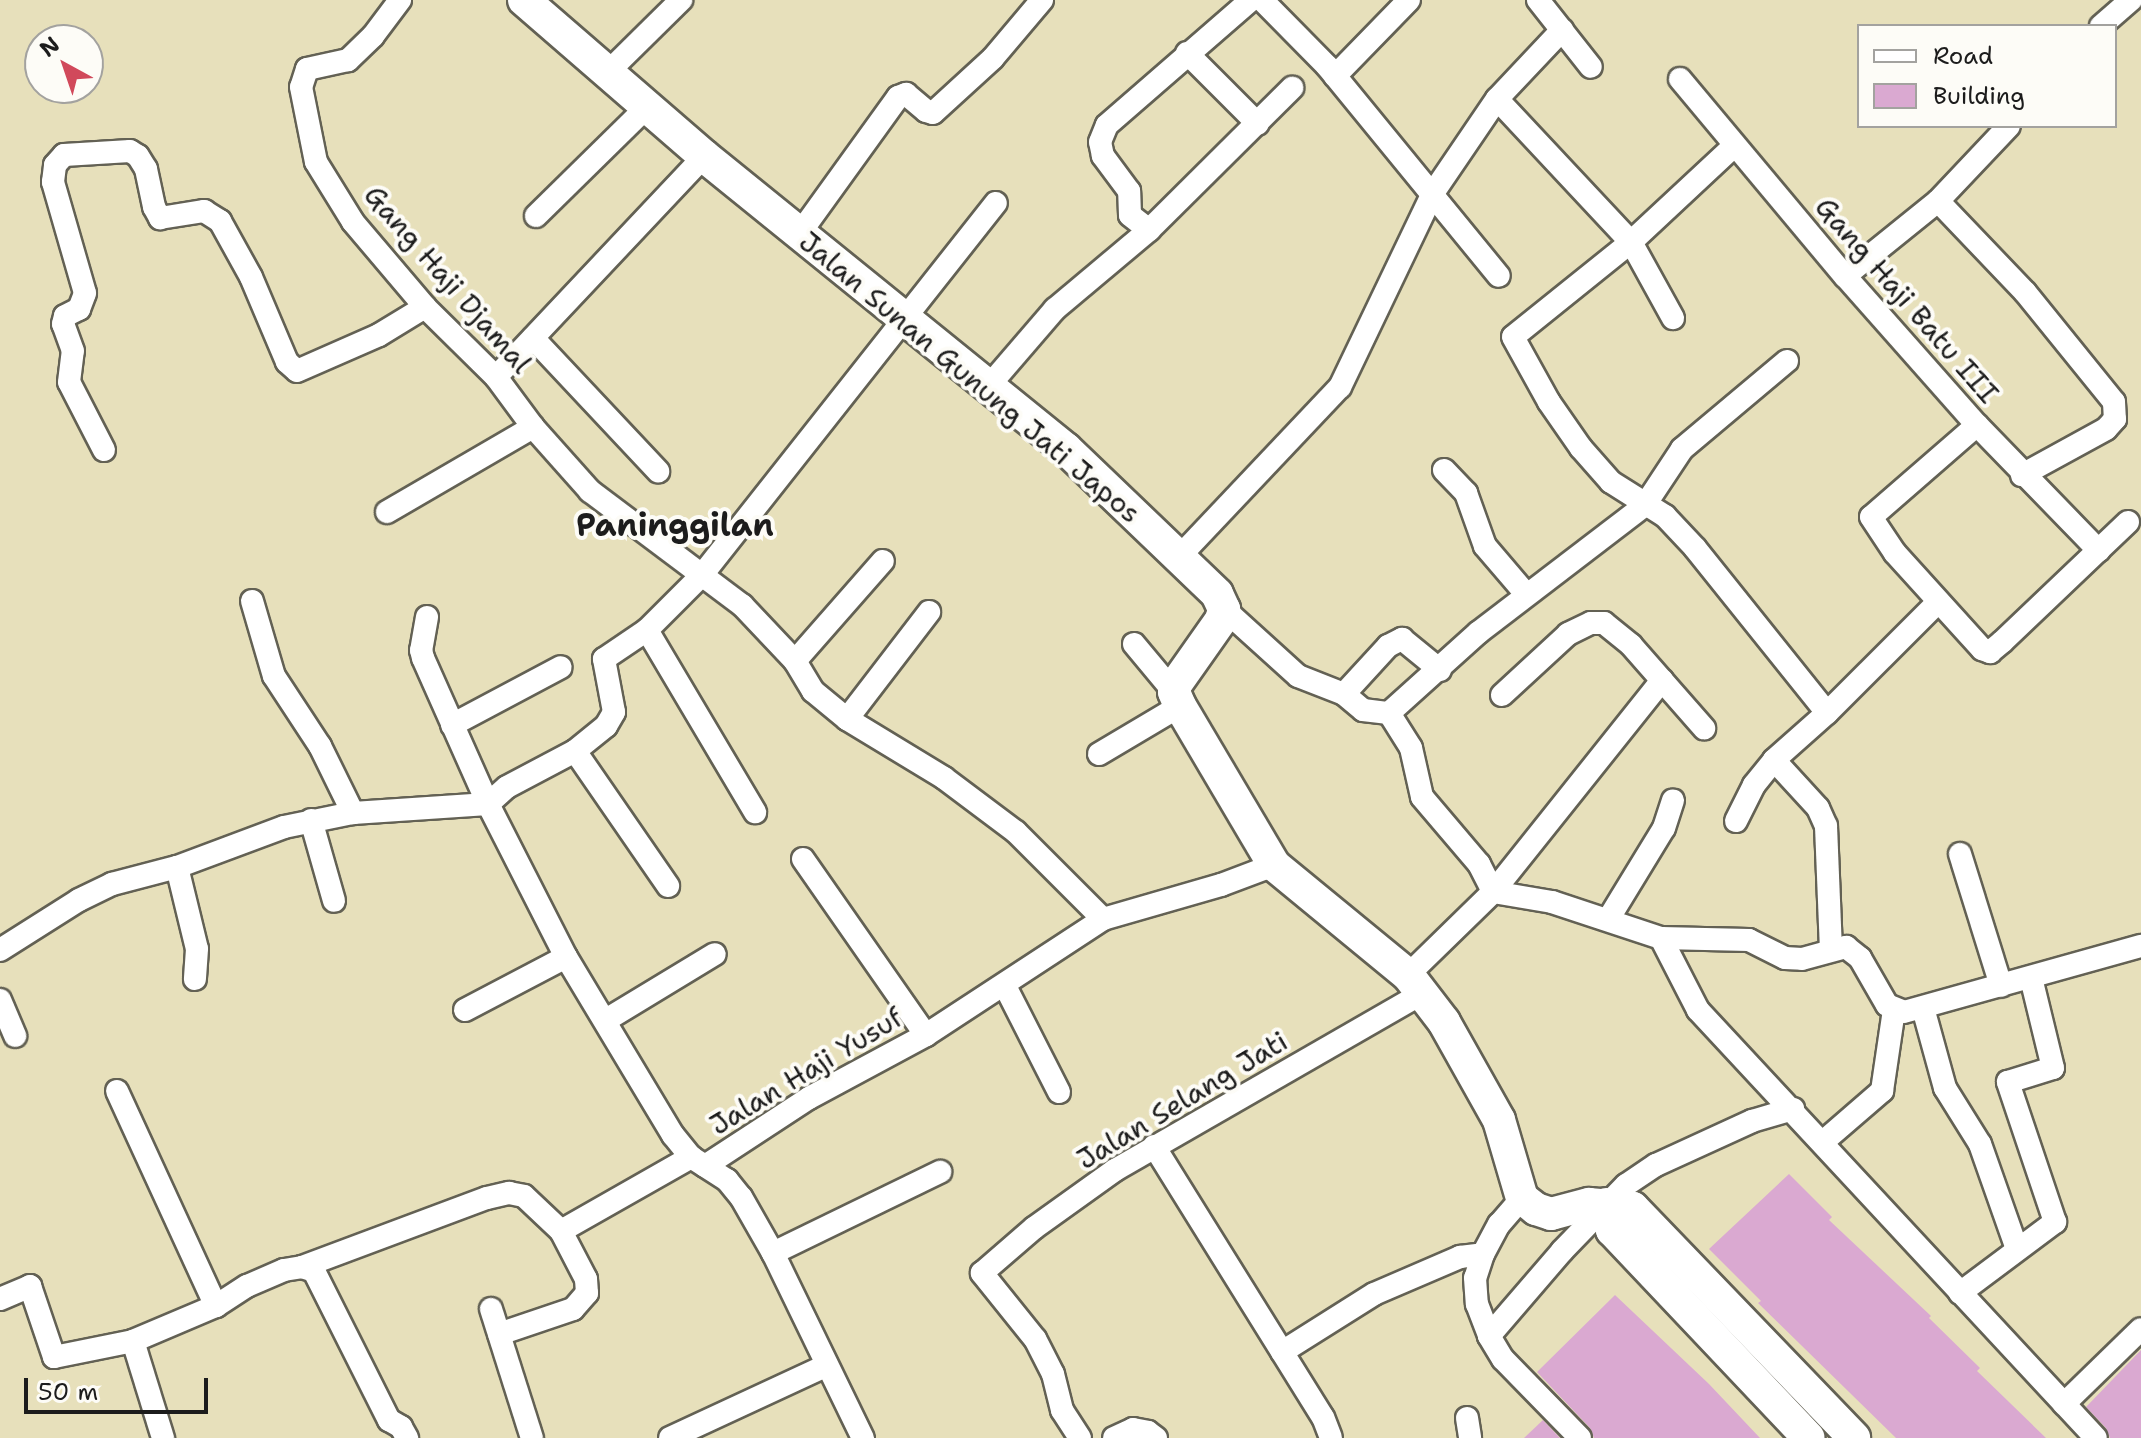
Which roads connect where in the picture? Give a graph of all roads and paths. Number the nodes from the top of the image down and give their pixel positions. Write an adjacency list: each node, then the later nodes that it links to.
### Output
1 (400, 0): 33 (street, Gang Haji Djamal)
2 (524, 0): 14 (street, Jalan Sunan Gunung Jati Japos)
3 (681, 0): 14 (street)
4 (1042, 0): 29 (street)
5 (1251, 0): 12 (street)
6 (1262, 0): 15 (street)
7 (1409, 0): 15 (street)
8 (1538, 0): 11 (street)
9 (2131, 0): 10 (street)
10 (2103, 24)
11 (1562, 30): 13 (street); 18 (street)
12 (1187, 53): 20 (street); 28 (street)
13 (1591, 67)
14 (608, 72): 19 (street, Jalan Sunan Gunung Jati Japos)
15 (1335, 76): 24 (street)
16 (1680, 79): 22 (street, Gang Haji Batu III)
17 (1292, 88): 20 (street)
18 (1497, 99): 24 (street); 30 (street)
19 (647, 107): 23 (street, Jalan Sunan Gunung Jati Japos); 27 (street)
20 (1258, 124): 28 (street)
21 (2007, 128): 25 (street)
22 (1734, 146): 30 (street); 32 (street, Gang Haji Batu III)
23 (704, 156): 29 (street, Jalan Sunan Gunung Jati Japos); 36 (street)
24 (1433, 193): 31 (street); 50 (street)
25 (1938, 201): 32 (street); 45 (street)
26 (996, 203): 34 (street)
27 (536, 216)
28 (1149, 230): 39 (street)
29 (800, 233): 34 (street, Jalan Sunan Gunung Jati Japos)
30 (1631, 242): 35 (street); 46 (street)
31 (1499, 276)
32 (1845, 276): 40 (street, Gang Haji Batu III)
33 (425, 307): 38 (street, Gang Haji Djamal); 42 (street)
34 (904, 317): 39 (street, Jalan Sunan Gunung Jati Japos); 52 (street)
35 (1673, 318)
36 (533, 338): 38 (street); 44 (street)
37 (1787, 361): 46 (street)
38 (496, 377): 41 (street, Gang Haji Djamal)
39 (987, 388): 50 (street, Jalan Sunan Gunung Jati Japos)
40 (1977, 425): 45 (street, Gang Haji Batu III); 55 (street)
41 (533, 427): 47 (street); 52 (street, Gang Haji Djamal)
42 (104, 450)
43 (1444, 470): 53 (street)
44 (658, 471)
45 (2022, 475): 49 (street, Gang Haji Batu III)
46 (1645, 505): 53 (street); 69 (street)
47 (387, 512)
48 (2128, 522): 49 (street)
49 (2099, 551): 55 (street)
50 (1179, 557): 56 (street, Jalan Sunan Gunung Jati Japos)
51 (883, 561): 61 (street)
52 (702, 575): 59 (street); 61 (street, Gang Haji Djamal)
53 (1526, 594): 63 (street)
54 (252, 601): 79 (street)
55 (1938, 602): 69 (street)
56 (1224, 609): 65 (street); 67 (street)
57 (929, 612): 70 (street)
58 (427, 617): 71 (street, Jalan Haji Yusuf)
59 (647, 630): 73 (street); 78 (street)
60 (1134, 644): 67 (street)
61 (795, 661): 70 (street, Gang Haji Djamal)
62 (561, 667): 71 (street)
63 (1440, 670): 65 (street); 68 (street)
64 (1662, 680): 66 (street); 72 (street); 87 (street, Jalan Selang Jati)
65 (1344, 694): 68 (street)
66 (1502, 695)
67 (1177, 699): 74 (street); 84 (street)
68 (1389, 713): 87 (street)
69 (1827, 713): 75 (street)
70 (847, 719): 90 (street, Gang Haji Djamal)
71 (452, 725): 77 (street, Jalan Haji Yusuf)
72 (1704, 728)
73 (575, 751): 77 (street); 86 (street)
74 (1099, 754)
75 (1774, 760): 81 (street); 93 (street)
76 (1673, 800): 89 (street)
77 (488, 804): 79 (street); 96 (street, Jalan Haji Yusuf)
78 (755, 812)
79 (353, 813): 80 (street)
80 (311, 820): 85 (street); 88 (street)
81 (1736, 821)
82 (1960, 854): 101 (street)
83 (803, 859): 107 (street)
84 (1274, 865): 90 (street, Jalan Haji Yusuf); 99 (street)
85 (177, 867): 94 (street); 98 (street)
86 (668, 886)
87 (1493, 892): 89 (street); 99 (street, Jalan Selang Jati)
88 (334, 901)
89 (1609, 918): 91 (street)
90 (1103, 919): 100 (street, Jalan Haji Yusuf)
91 (1661, 938): 93 (street); 111 (street)
92 (2141, 946): 97 (street)
93 (1831, 949): 105 (street)
94 (0, 950)
95 (715, 954): 106 (street)
96 (566, 957): 104 (street); 106 (street, Jalan Haji Yusuf)
97 (2031, 978): 101 (street); 119 (street)
98 (195, 979)
99 (1415, 984): 113 (street, Jalan Selang Jati); 116 (street)
100 (1005, 986): 107 (street, Jalan Haji Yusuf); 110 (street)
101 (2001, 986): 103 (street)
102 (0, 1000): 108 (street)
103 (1923, 1008): 105 (street); 119 (street)
104 (465, 1010)
105 (1894, 1010): 112 (street)
106 (606, 1020): 114 (street, Jalan Haji Yusuf)
107 (926, 1035): 114 (street, Jalan Haji Yusuf)
108 (15, 1036)
109 (117, 1091): 126 (street)
110 (1059, 1092)
111 (1793, 1109): 112 (street); 117 (street)
112 (1824, 1141): 123 (street)
113 (1154, 1146): 132 (street); 140 (street, Jalan Selang Jati)
114 (698, 1162): 118 (street); 120 (street)
115 (940, 1172): 120 (street)
116 (1522, 1198): 117 (street); 121 (street)
117 (1606, 1204): 124 (street); 130 (street)
118 (561, 1231): 122 (street); 129 (street)
119 (2017, 1249): 123 (street)
120 (773, 1253): 133 (street)
121 (1483, 1254): 130 (street); 132 (street)
122 (302, 1267): 126 (street); 136 (street)
123 (1960, 1293): 134 (street)
124 (1696, 1295): 145 (street); 146 (street)
125 (0, 1299): 131 (street)
126 (216, 1306): 131 (street)
127 (491, 1309): 129 (street)
128 (2141, 1329): 134 (street)
129 (499, 1334): 137 (street)
130 (1489, 1336): 144 (street)
131 (133, 1341): 135 (street)
132 (1282, 1352): 143 (street)
133 (827, 1365): 138 (street); 139 (street)
134 (2064, 1404): 147 (street)
135 (163, 1438)
136 (407, 1438)
137 (532, 1438)
138 (670, 1438)
139 (863, 1438)
140 (1080, 1438)
141 (1114, 1438): 142 (street)
142 (1156, 1438)
143 (1331, 1438)
144 (1580, 1438)
145 (1809, 1438)
146 (1853, 1438)
147 (2096, 1438)

